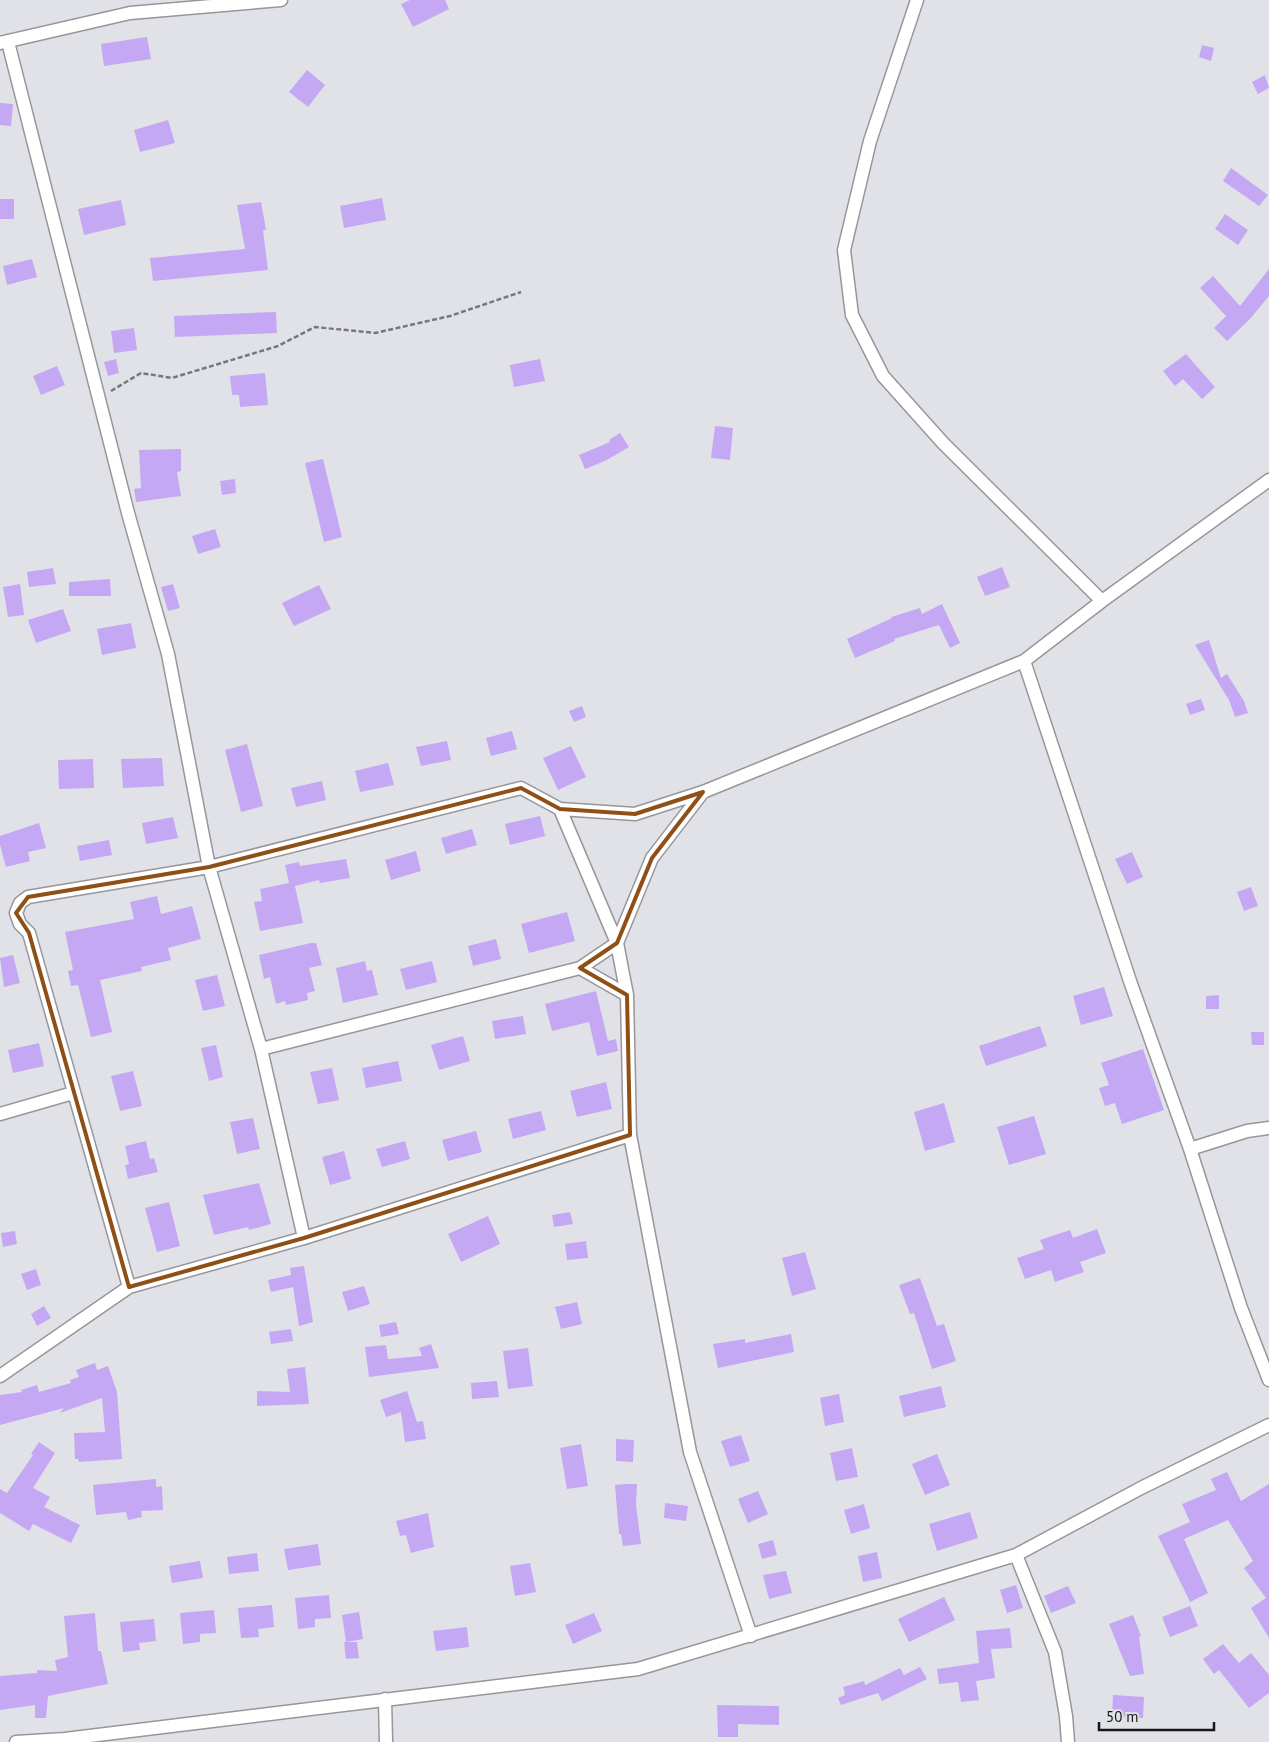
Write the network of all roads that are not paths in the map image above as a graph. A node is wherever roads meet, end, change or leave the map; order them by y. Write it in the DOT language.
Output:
graph roads {
  1 [pos="281,0"];
  2 [pos="917,0"];
  3 [pos="4,42"];
  4 [pos="1269,480"];
  5 [pos="1102,601"];
  6 [pos="1024,661"];
  7 [pos="703,792"];
  8 [pos="560,809"];
  9 [pos="209,867"];
  10 [pos="617,943"];
  11 [pos="580,968"];
  12 [pos="627,995"];
  13 [pos="261,1049"];
  14 [pos="73,1093"];
  15 [pos="0,1114"];
  16 [pos="1269,1128"];
  17 [pos="630,1135"];
  18 [pos="1190,1149"];
  19 [pos="304,1238"];
  20 [pos="129,1287"];
  21 [pos="0,1376"];
  22 [pos="1269,1380"];
  23 [pos="1269,1425"];
  24 [pos="1016,1555"];
  25 [pos="751,1636"];
  26 [pos="385,1698"];
  27 [pos="16,1742"];
  28 [pos="386,1742"];
  29 [pos="1068,1742"];
  1 -- 3 [label="street"];
  2 -- 5 [label="street"];
  3 -- 9 [label="street"];
  4 -- 5 [label="street"];
  5 -- 6 [label="street"];
  6 -- 7 [label="street"];
  6 -- 18 [label="street"];
  7 -- 8 [label="street"];
  7 -- 10 [label="street"];
  8 -- 9 [label="street"];
  8 -- 10 [label="street"];
  9 -- 13 [label="street"];
  9 -- 14 [label="street"];
  10 -- 11 [label="street"];
  10 -- 12 [label="street"];
  11 -- 12 [label="street"];
  11 -- 13 [label="street"];
  12 -- 17 [label="street"];
  13 -- 19 [label="street"];
  14 -- 15 [label="street"];
  14 -- 20 [label="street"];
  16 -- 18 [label="street"];
  17 -- 19 [label="street"];
  17 -- 25 [label="street"];
  18 -- 22 [label="street"];
  19 -- 20 [label="street"];
  20 -- 21 [label="street"];
  23 -- 24 [label="street"];
  24 -- 25 [label="street"];
  24 -- 29 [label="street"];
  25 -- 26 [label="street"];
  26 -- 27 [label="street"];
  26 -- 28 [label="street"];
}
